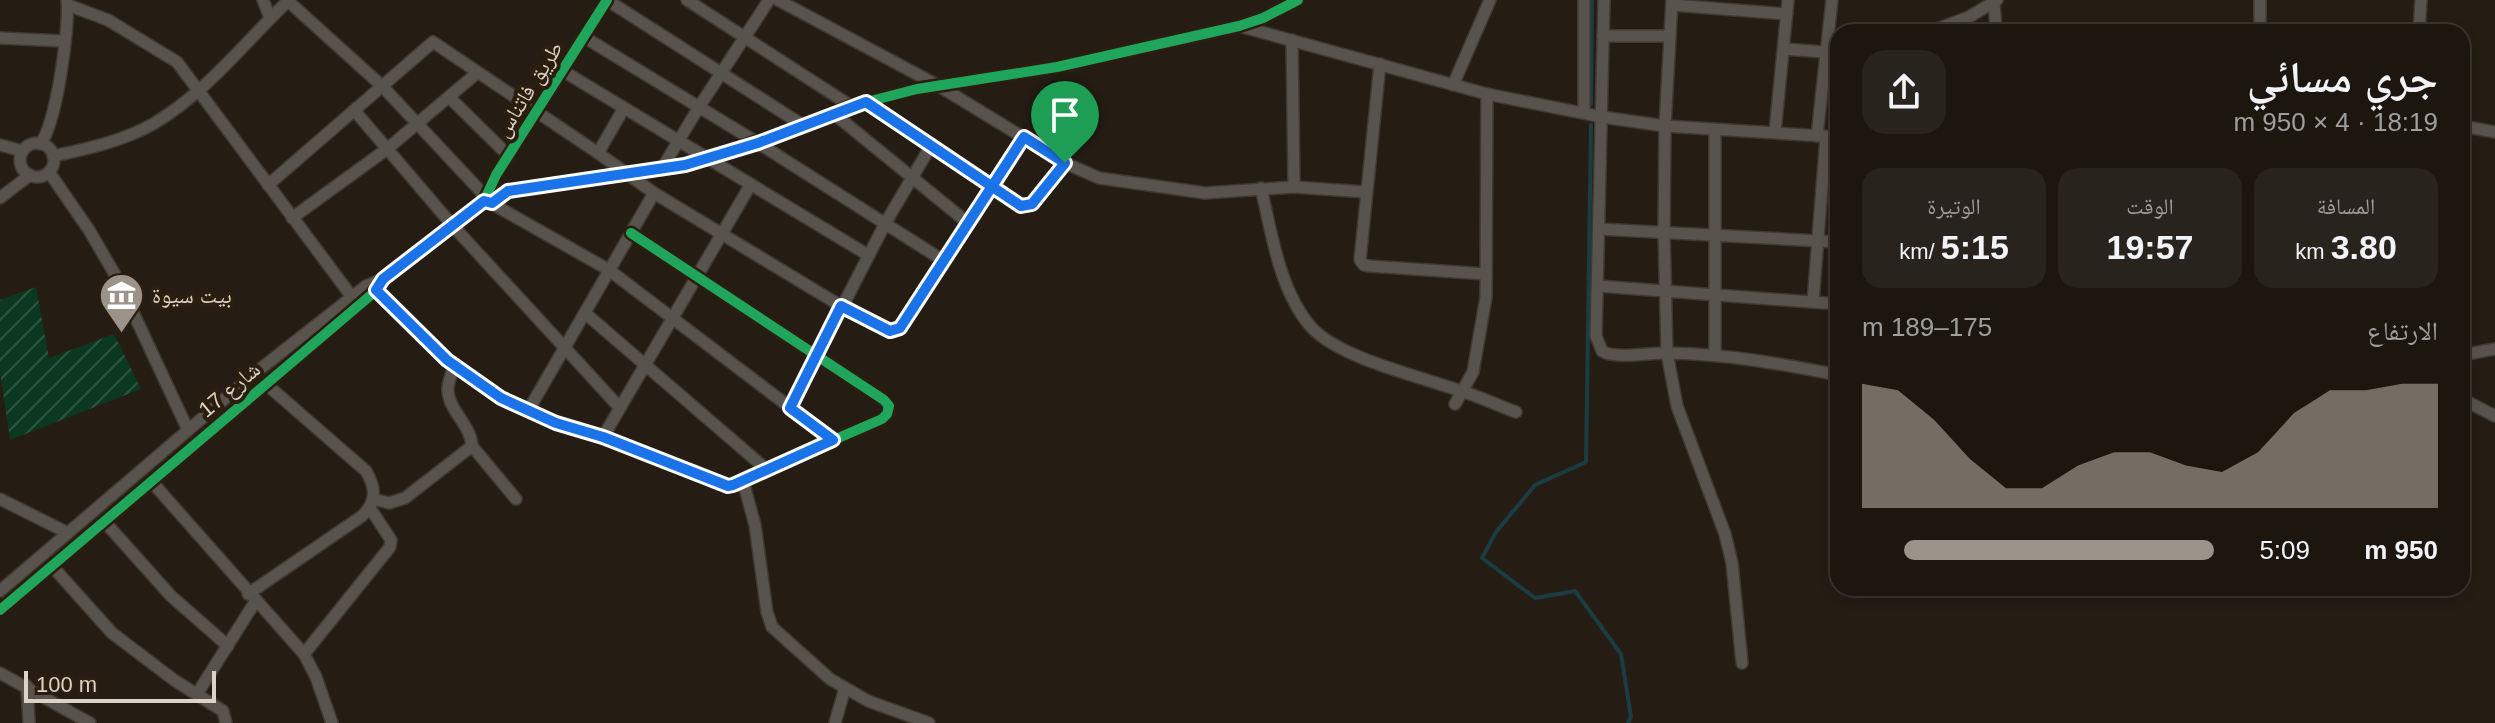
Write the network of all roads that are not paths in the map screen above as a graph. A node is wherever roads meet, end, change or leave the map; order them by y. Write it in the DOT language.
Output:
graph roads {
  1 [pos="263,0"];
  2 [pos="607,0"];
  3 [pos="687,0"];
  4 [pos="769,0"];
  5 [pos="778,0"];
  6 [pos="1298,0"];
  7 [pos="1490,0"];
  8 [pos="1584,0"];
  9 [pos="1604,0"];
  10 [pos="1788,0"];
  11 [pos="1832,0"];
  12 [pos="2260,0"];
  13 [pos="2421,0"];
  14 [pos="288,1"];
  15 [pos="1996,1"];
  16 [pos="67,2"];
  17 [pos="1672,3"];
  18 [pos="1787,14"];
  19 [pos="270,18"];
  20 [pos="1832,24"];
  21 [pos="1950,24"];
  22 [pos="1996,24"];
  23 [pos="2260,24"];
  24 [pos="2420,24"];
  25 [pos="1239,26"];
  26 [pos="1603,36"];
  27 [pos="1670,36"];
  28 [pos="584,37"];
  29 [pos="744,37"];
  30 [pos="0,38"];
  31 [pos="1292,40"];
  32 [pos="64,41"];
  33 [pos="1784,49"];
  34 [pos="1830,53"];
  35 [pos="1380,64"];
  36 [pos="563,71"];
  37 [pos="720,72"];
  38 [pos="477,73"];
  39 [pos="1453,85"];
  40 [pos="382,86"];
  41 [pos="939,86"];
  42 [pos="1830,87"];
  43 [pos="200,89"];
  44 [pos="1487,94"];
  45 [pos="450,98"];
  46 [pos="866,102"];
  47 [pos="851,106"];
  48 [pos="699,107"];
  49 [pos="624,108"];
  50 [pos="354,110"];
  51 [pos="536,113"];
  52 [pos="833,113"];
  53 [pos="1584,113"];
  54 [pos="1602,117"];
  55 [pos="419,123"];
  56 [pos="804,126"];
  57 [pos="1665,126"];
  58 [pos="2470,127"];
  59 [pos="1715,130"];
  60 [pos="1775,132"];
  61 [pos="2495,132"];
  62 [pos="1024,137"];
  63 [pos="1827,137"];
  64 [pos="678,140"];
  65 [pos="758,143"];
  66 [pos="40,144"];
  67 [pos="932,144"];
  68 [pos="0,145"];
  69 [pos="387,149"];
  70 [pos="23,151"];
  71 [pos="598,153"];
  72 [pos="53,156"];
  73 [pos="509,156"];
  74 [pos="710,159"];
  75 [pos="1065,163"];
  76 [pos="661,170"];
  77 [pos="49,172"];
  78 [pos="30,175"];
  79 [pos="627,175"];
  80 [pos="911,177"];
  81 [pos="751,184"];
  82 [pos="268,185"];
  83 [pos="991,187"];
  84 [pos="1294,187"];
  85 [pos="1261,188"];
  86 [pos="1366,192"];
  87 [pos="654,193"];
  88 [pos="0,198"];
  89 [pos="488,200"];
  90 [pos="292,218"];
  91 [pos="886,222"];
  92 [pos="968,223"];
  93 [pos="453,226"];
  94 [pos="1599,229"];
  95 [pos="1664,232"];
  96 [pos="631,233"];
  97 [pos="721,233"];
  98 [pos="1715,234"];
  99 [pos="1819,241"];
  100 [pos="1830,242"];
  101 [pos="868,255"];
  102 [pos="944,261"];
  103 [pos="609,270"];
  104 [pos="1486,274"];
  105 [pos="696,277"];
  106 [pos="383,279"];
  107 [pos="1598,286"];
  108 [pos="376,290"];
  109 [pos="1664,290"];
  110 [pos="1716,295"];
  111 [pos="352,297"];
  112 [pos="1813,302"];
  113 [pos="1830,303"];
  114 [pos="841,306"];
  115 [pos="585,313"];
  116 [pos="673,319"];
  117 [pos="565,348"];
  118 [pos="2495,349"];
  119 [pos="1667,353"];
  120 [pos="2470,354"];
  121 [pos="1715,355"];
  122 [pos="815,357"];
  123 [pos="454,366"];
  124 [pos="646,366"];
  125 [pos="1830,373"];
  126 [pos="266,384"];
  127 [pos="1463,392"];
  128 [pos="2470,403"];
  129 [pos="1455,404"];
  130 [pos="620,408"];
  131 [pos="790,408"];
  132 [pos="528,411"];
  133 [pos="1516,412"];
  134 [pos="2495,416"];
  135 [pos="188,430"];
  136 [pos="603,437"];
  137 [pos="833,440"];
  138 [pos="472,446"];
  139 [pos="766,469"];
  140 [pos="151,481"];
  141 [pos="743,481"];
  142 [pos="0,499"];
  143 [pos="516,499"];
  144 [pos="372,504"];
  145 [pos="104,521"];
  146 [pos="68,533"];
  147 [pos="52,566"];
  148 [pos="0,591"];
  149 [pos="252,598"];
  150 [pos="0,610"];
  151 [pos="228,646"];
  152 [pos="304,654"];
  153 [pos="1742,663"];
  154 [pos="0,673"];
  155 [pos="27,686"];
  156 [pos="845,688"];
  157 [pos="197,694"];
  158 [pos="29,723"];
  159 [pos="90,723"];
  160 [pos="226,723"];
  161 [pos="332,723"];
  162 [pos="835,723"];
  163 [pos="929,723"];
  1 -- 19 [label="street"];
  2 -- 28 [label="street, طريق فاتناس"];
  2 -- 37 [label="street"];
  3 -- 29 [label="street"];
  4 -- 29 [label="street"];
  5 -- 41 [label="street"];
  6 -- 25 [label="street"];
  7 -- 39 [label="street"];
  8 -- 53 [label="street"];
  9 -- 26 [label="street"];
  10 -- 18 [label="street"];
  11 -- 20 [label="street"];
  12 -- 23 [label="street"];
  13 -- 24 [label="street"];
  14 -- 19 [label="street"];
  14 -- 40 [label="street"];
  15 -- 21 [label="street"];
  15 -- 22 [label="street"];
  16 -- 32 [label="street"];
  16 -- 43 [label="street"];
  17 -- 18 [label="street"];
  17 -- 27 [label="street"];
  18 -- 33 [label="street"];
  19 -- 43 [label="street"];
  25 -- 31 [label="street"];
  25 -- 41 [label="street"];
  26 -- 27 [label="street"];
  26 -- 54 [label="street"];
  27 -- 57 [label="street"];
  28 -- 36 [label="street, طريق فاتناس"];
  28 -- 48 [label="street"];
  29 -- 37 [label="street"];
  29 -- 47 [label="street"];
  30 -- 32 [label="street"];
  31 -- 35 [label="street"];
  31 -- 84 [label="street"];
  32 -- 66 [label="street"];
  33 -- 34 [label="street"];
  33 -- 60 [label="street"];
  35 -- 39 [label="street"];
  35 -- 86 [label="street"];
  36 -- 49 [label="street"];
  36 -- 51 [label="street, طريق فاتناس"];
  37 -- 48 [label="street"];
  37 -- 56 [label="street"];
  38 -- 40 [label="street"];
  38 -- 45 [label="street"];
  38 -- 51 [label="street"];
  39 -- 44 [label="street"];
  40 -- 50 [label="street"];
  40 -- 55 [label="street"];
  41 -- 46 [label="street"];
  41 -- 62 [label="street"];
  42 -- 63 [label="street"];
  43 -- 72 [label="street"];
  43 -- 82 [label="street"];
  44 -- 53 [label="street"];
  44 -- 104 [label="street"];
  45 -- 55 [label="street"];
  45 -- 73 [label="street"];
  46 -- 47 [label="street"];
  46 -- 67 [label="street"];
  47 -- 52 [label="street"];
  48 -- 64 [label="street"];
  48 -- 65 [label="street"];
  49 -- 64 [label="street"];
  49 -- 71 [label="street"];
  50 -- 69 [label="street"];
  50 -- 82 [label="street"];
  51 -- 71 [label="street"];
  51 -- 73 [label="street, طريق فاتناس"];
  52 -- 56 [label="street"];
  52 -- 80 [label="street"];
  53 -- 54 [label="street"];
  54 -- 57 [label="street"];
  54 -- 94 [label="street"];
  55 -- 69 [label="street"];
  55 -- 89 [label="street"];
  56 -- 65 [label="street"];
  57 -- 59 [label="street"];
  57 -- 95 [label="street"];
  58 -- 61 [label="street"];
  59 -- 60 [label="street"];
  59 -- 98 [label="street"];
  60 -- 63 [label="street"];
  62 -- 75 [label="street"];
  62 -- 83 [label="street"];
  63 -- 99 [label="street"];
  64 -- 74 [label="street"];
  64 -- 76 [label="street"];
  65 -- 74 [label="street"];
  65 -- 91 [label="street"];
  66 -- 70 [label="street"];
  66 -- 72 [label="street"];
  67 -- 80 [label="street"];
  67 -- 83 [label="street"];
  68 -- 70 [label="street"];
  69 -- 90 [label="street"];
  69 -- 93 [label="street"];
  70 -- 78 [label="street"];
  71 -- 79 [label="street"];
  72 -- 77 [label="street"];
  73 -- 89 [label="street, طريق فاتناس"];
  74 -- 76 [label="street"];
  74 -- 81 [label="street"];
  75 -- 83 [label="street"];
  75 -- 85 [label="street"];
  76 -- 79 [label="street"];
  77 -- 78 [label="street"];
  77 -- 135 [label="street"];
  78 -- 88 [label="street"];
  79 -- 87 [label="street"];
  79 -- 89 [label="street"];
  80 -- 91 [label="street"];
  80 -- 92 [label="street"];
  81 -- 97 [label="street"];
  81 -- 101 [label="street"];
  82 -- 90 [label="street"];
  83 -- 92 [label="street"];
  84 -- 85 [label="street"];
  84 -- 86 [label="street"];
  85 -- 127 [label="street"];
  86 -- 104 [label="street"];
  87 -- 96 [label="street"];
  87 -- 97 [label="street"];
  89 -- 93 [label="street, شارع 17"];
  89 -- 103 [label="street"];
  90 -- 111 [label="street"];
  91 -- 101 [label="street"];
  91 -- 102 [label="street"];
  92 -- 102 [label="street"];
  93 -- 106 [label="street, شارع 17"];
  93 -- 117 [label="street"];
  94 -- 95 [label="street"];
  94 -- 107 [label="street"];
  95 -- 98 [label="street"];
  95 -- 109 [label="street"];
  96 -- 103 [label="street"];
  96 -- 105 [label="street"];
  97 -- 105 [label="street"];
  97 -- 114 [label="street"];
  98 -- 99 [label="street"];
  98 -- 110 [label="street"];
  99 -- 100 [label="street"];
  99 -- 112 [label="street"];
  101 -- 114 [label="street"];
  102 -- 114 [label="street"];
  103 -- 115 [label="street"];
  103 -- 116 [label="street"];
  104 -- 127 [label="street"];
  105 -- 116 [label="street"];
  105 -- 122 [label="street"];
  106 -- 108 [label="street, شارع 17"];
  106 -- 111 [label="street, شارع 17"];
  107 -- 109 [label="street"];
  107 -- 119 [label="street"];
  108 -- 123 [label="street"];
  108 -- 126 [label="street, شارع 17"];
  109 -- 110 [label="street"];
  109 -- 119 [label="street"];
  110 -- 112 [label="street"];
  110 -- 121 [label="street"];
  111 -- 135 [label="street, شارع 17"];
  112 -- 113 [label="street"];
  114 -- 122 [label="street"];
  115 -- 117 [label="street"];
  115 -- 124 [label="street"];
  116 -- 124 [label="street"];
  116 -- 131 [label="street"];
  117 -- 130 [label="street"];
  117 -- 132 [label="street"];
  118 -- 120 [label="street"];
  119 -- 121 [label="street"];
  119 -- 153 [label="street"];
  121 -- 125 [label="street"];
  122 -- 131 [label="street"];
  122 -- 137 [label="street"];
  123 -- 132 [label="street"];
  123 -- 138 [label="street"];
  124 -- 130 [label="street"];
  124 -- 139 [label="street"];
  126 -- 140 [label="street, شارع 17"];
  126 -- 144 [label="street"];
  127 -- 129 [label="street"];
  127 -- 133 [label="street"];
  128 -- 134 [label="street"];
  130 -- 136 [label="street"];
  131 -- 137 [label="street"];
  132 -- 136 [label="street"];
  135 -- 146 [label="street, شارع 17"];
  136 -- 141 [label="street"];
  137 -- 139 [label="street"];
  138 -- 143 [label="street"];
  138 -- 144 [label="street"];
  139 -- 141 [label="street"];
  140 -- 145 [label="street, شارع 17"];
  140 -- 149 [label="street"];
  141 -- 156 [label="street"];
  142 -- 146 [label="street"];
  144 -- 149 [label="street"];
  144 -- 152 [label="street"];
  145 -- 147 [label="street, شارع 17"];
  145 -- 151 [label="street"];
  146 -- 148 [label="street, شارع 17"];
  147 -- 150 [label="street, شارع 17"];
  147 -- 157 [label="street"];
  149 -- 151 [label="street"];
  149 -- 152 [label="street"];
  151 -- 157 [label="street"];
  152 -- 161 [label="street"];
  154 -- 155 [label="street"];
  155 -- 158 [label="street"];
  155 -- 159 [label="street"];
  156 -- 162 [label="street"];
  156 -- 163 [label="street"];
  157 -- 160 [label="street"];
}
